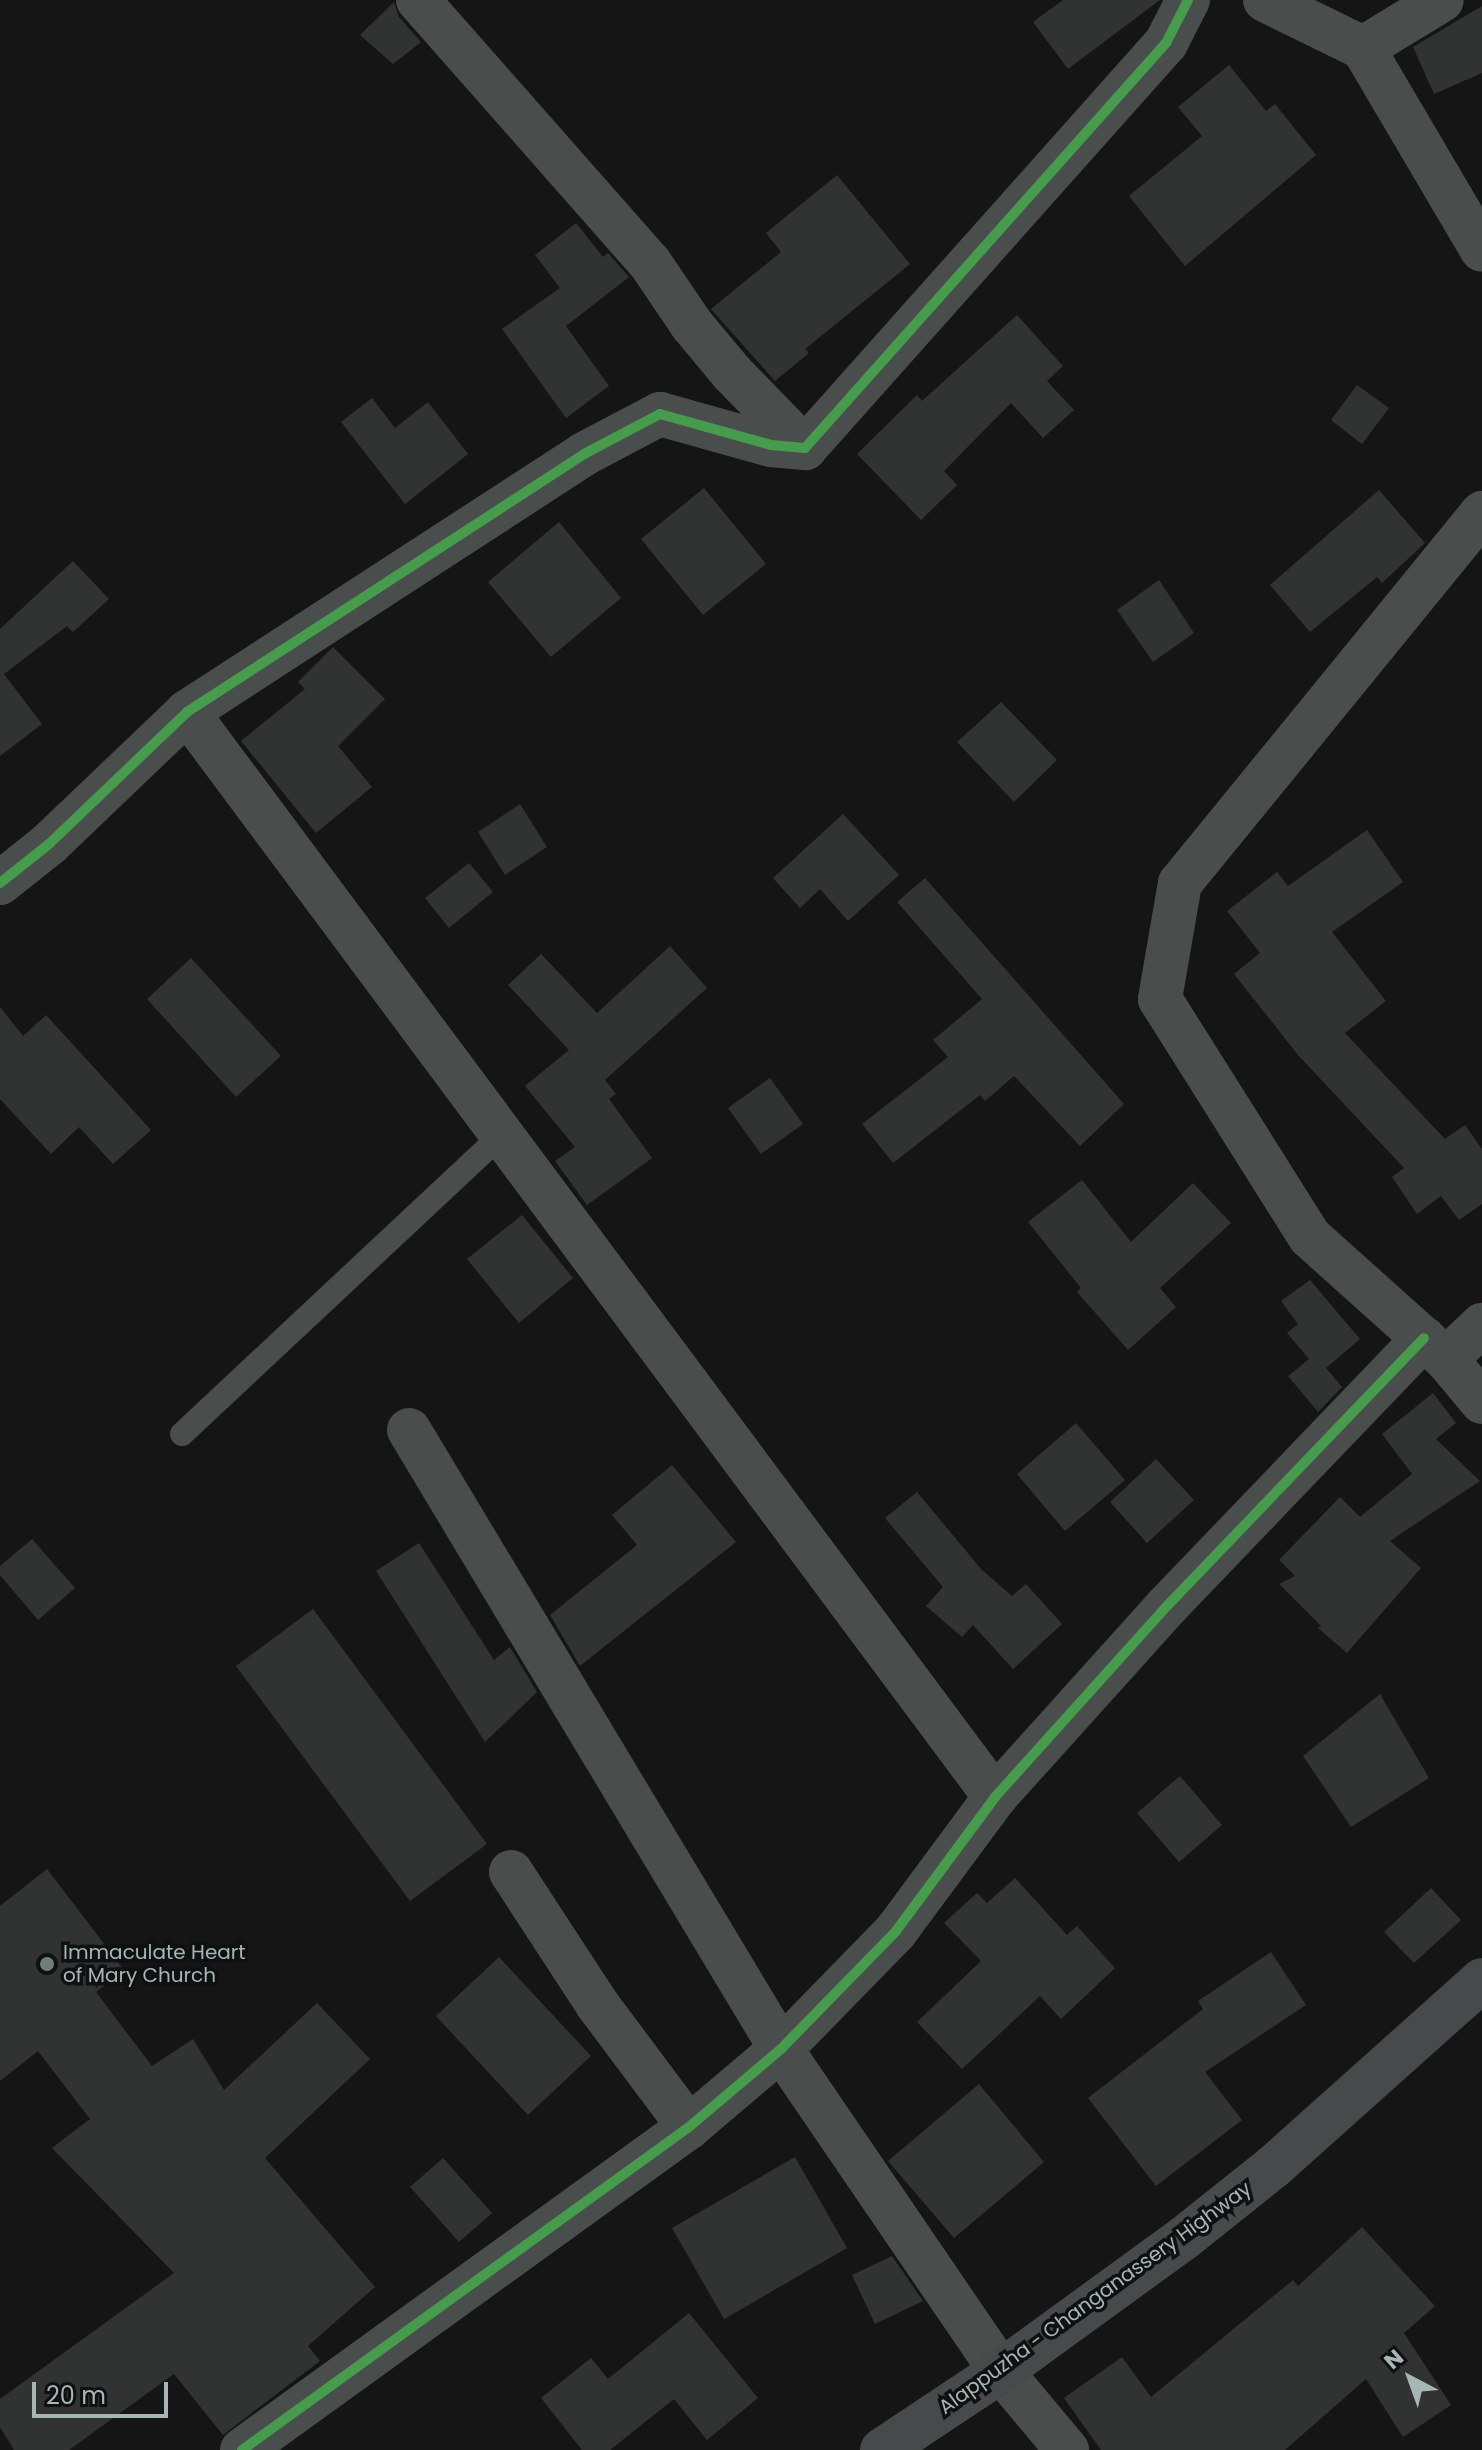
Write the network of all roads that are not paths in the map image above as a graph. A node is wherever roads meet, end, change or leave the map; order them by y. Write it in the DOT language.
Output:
graph roads {
  1 [pos="418,0"];
  2 [pos="1188,0"];
  3 [pos="1265,0"];
  4 [pos="1442,0"];
  5 [pos="1363,48"];
  6 [pos="1482,250"];
  7 [pos="805,448"];
  8 [pos="1482,513"];
  9 [pos="187,712"];
  10 [pos="0,883"];
  11 [pos="502,1135"];
  12 [pos="1482,1325"];
  13 [pos="1435,1348"];
  14 [pos="1482,1402"];
  15 [pos="409,1430"];
  16 [pos="182,1434"];
  17 [pos="995,1797"];
  18 [pos="511,1872"];
  19 [pos="1482,1980"];
  20 [pos="781,2049"];
  21 [pos="689,2127"];
  22 [pos="1001,2371"];
  23 [pos="242,2450"];
  24 [pos="882,2450"];
  25 [pos="1067,2450"];
  1 -- 7 [label="street"];
  2 -- 7 [label="street"];
  3 -- 5 [label="street"];
  4 -- 5 [label="street"];
  5 -- 6 [label="street"];
  7 -- 9 [label="street"];
  8 -- 13 [label="street"];
  9 -- 10 [label="street"];
  9 -- 11 [label="street"];
  11 -- 16 [label="lane"];
  11 -- 17 [label="street"];
  12 -- 13 [label="street"];
  13 -- 14 [label="street"];
  13 -- 17 [label="street"];
  15 -- 20 [label="street"];
  17 -- 20 [label="street"];
  18 -- 21 [label="street"];
  19 -- 22 [label="main road, Alappuzha - Changanassery Highway"];
  20 -- 21 [label="street"];
  20 -- 22 [label="street"];
  21 -- 23 [label="street"];
  22 -- 24 [label="main road, Alappuzha - Changanassery Highway"];
  22 -- 25 [label="street"];
}
